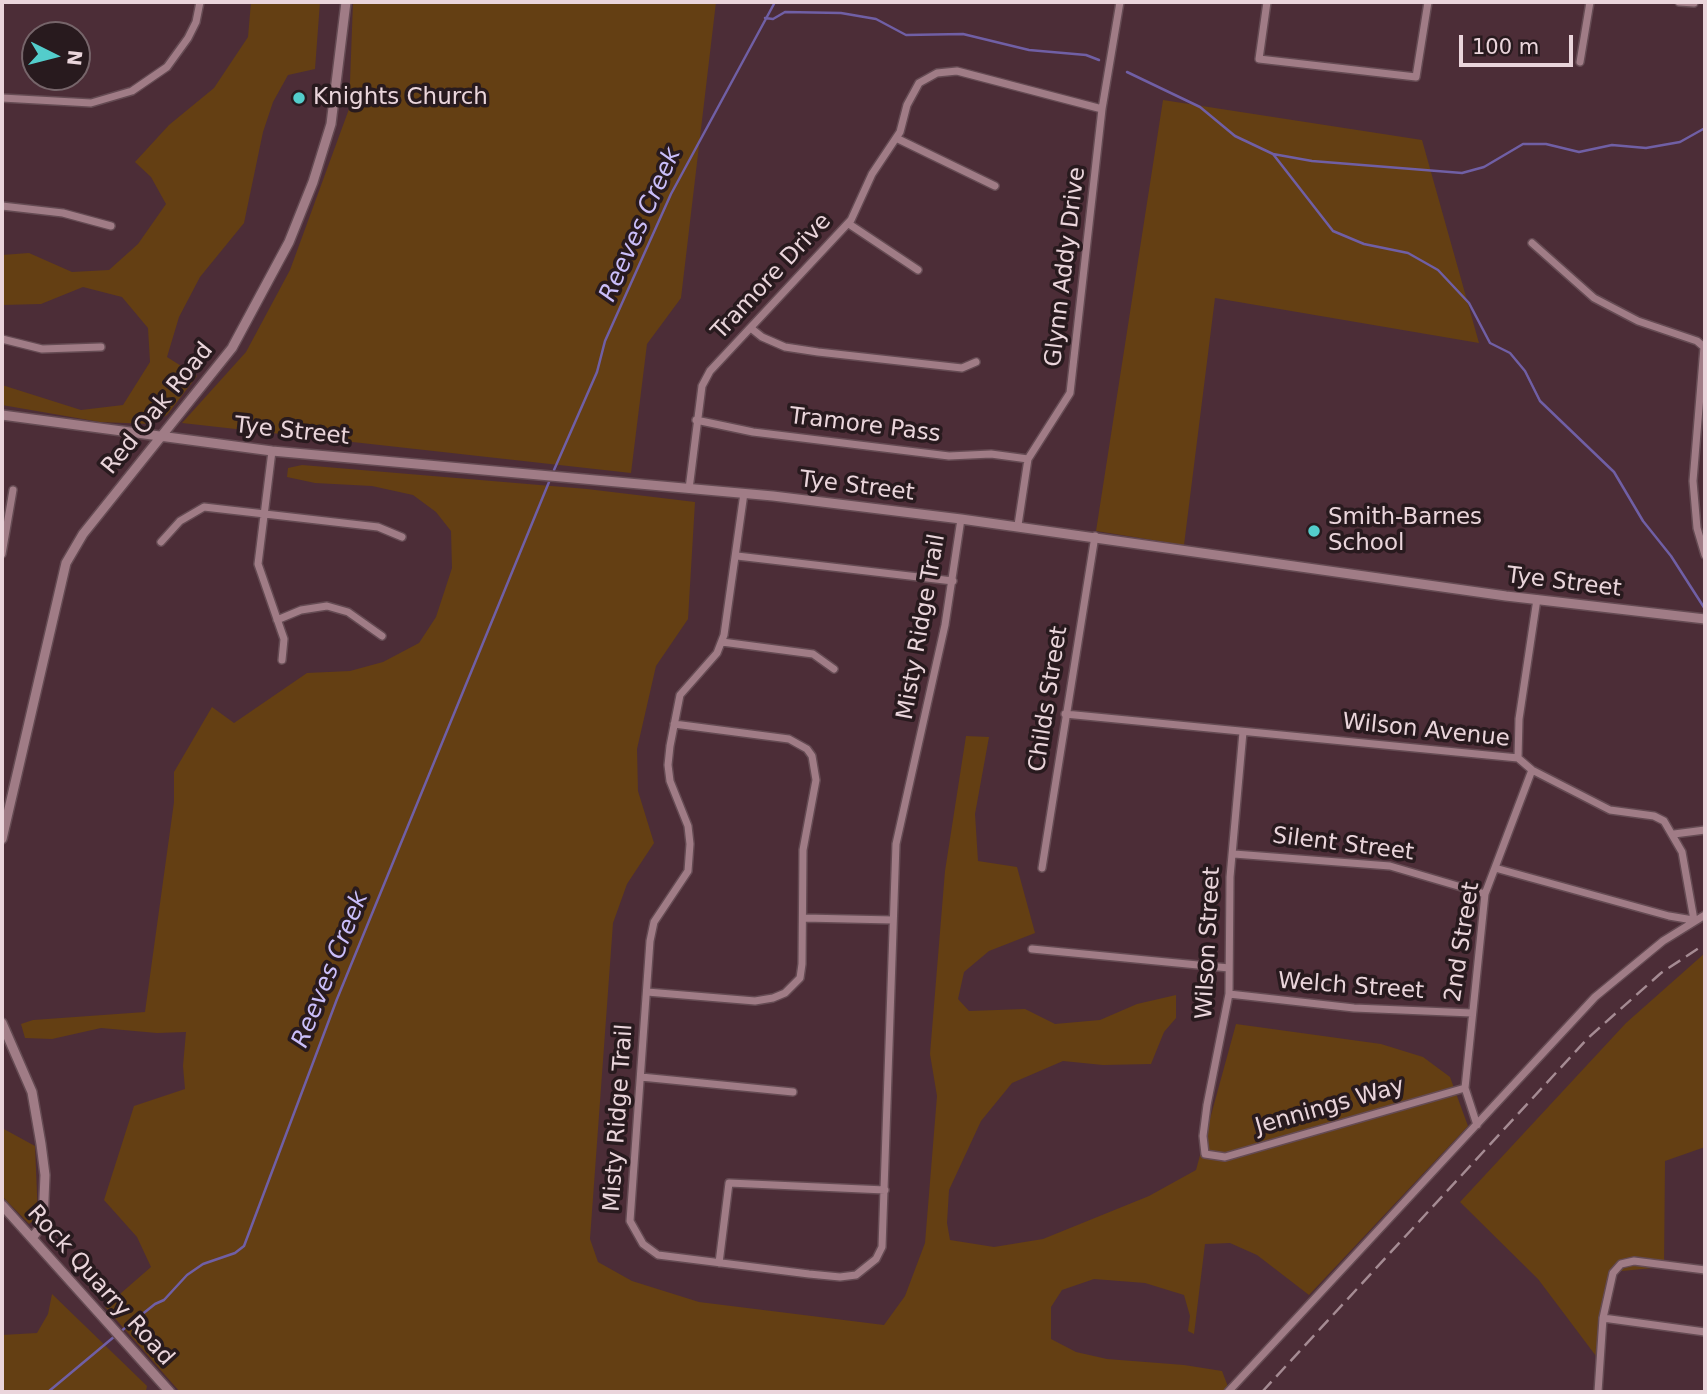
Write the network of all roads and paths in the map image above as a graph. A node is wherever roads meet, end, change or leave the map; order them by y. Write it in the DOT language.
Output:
graph roads {
  1 [pos="200,2"];
  2 [pos="346,2"];
  3 [pos="1120,2"];
  4 [pos="1267,2"];
  5 [pos="1428,2"];
  6 [pos="1590,2"];
  7 [pos="1679,2"];
  8 [pos="1694,4"];
  9 [pos="1580,62"];
  10 [pos="2,99"];
  11 [pos="1102,109"];
  12 [pos="896,138"];
  13 [pos="995,186"];
  14 [pos="2,206"];
  15 [pos="849,224"];
  16 [pos="111,226"];
  17 [pos="1532,243"];
  18 [pos="918,270"];
  19 [pos="752,329"];
  20 [pos="2,339"];
  21 [pos="101,347"];
  22 [pos="976,362"];
  23 [pos="2,415"];
  24 [pos="696,420"];
  25 [pos="163,436"];
  26 [pos="272,451"];
  27 [pos="1028,459"];
  28 [pos="689,489"];
  29 [pos="13,490"];
  30 [pos="744,494"];
  31 [pos="264,513"];
  32 [pos="961,519"];
  33 [pos="1018,526"];
  34 [pos="1095,536"];
  35 [pos="402,537"];
  36 [pos="161,542"];
  37 [pos="2,554"];
  38 [pos="1705,555"];
  39 [pos="737,556"];
  40 [pos="953,581"];
  41 [pos="1536,599"];
  42 [pos="1705,619"];
  43 [pos="277,620"];
  44 [pos="382,636"];
  45 [pos="722,642"];
  46 [pos="282,660"];
  47 [pos="834,669"];
  48 [pos="1065,714"];
  49 [pos="674,724"];
  50 [pos="1243,732"];
  51 [pos="1518,758"];
  52 [pos="1532,770"];
  53 [pos="1705,830"];
  54 [pos="1674,834"];
  55 [pos="2,839"];
  56 [pos="1234,854"];
  57 [pos="1042,868"];
  58 [pos="1495,868"];
  59 [pos="1485,894"];
  60 [pos="1705,915"];
  61 [pos="804,918"];
  62 [pos="893,920"];
  63 [pos="1694,920"];
  64 [pos="1032,949"];
  65 [pos="1229,968"];
  66 [pos="647,992"];
  67 [pos="1229,994"];
  68 [pos="1472,1013"];
  69 [pos="2,1023"];
  70 [pos="641,1077"];
  71 [pos="1465,1088"];
  72 [pos="793,1092"];
  73 [pos="1478,1125"];
  74 [pos="1205,1154"];
  75 [pos="885,1190"];
  76 [pos="2,1205"];
  77 [pos="33,1237"];
  78 [pos="719,1264"];
  79 [pos="1705,1270"];
  80 [pos="1603,1318"];
  81 [pos="1705,1332"];
  82 [pos="170,1392"];
  83 [pos="1228,1392"];
  84 [pos="1598,1392"];
  1 -- 10 [label="street"];
  2 -- 25 [label="street, Red Oak Road"];
  3 -- 11 [label="street, Glynn Addy Drive"];
  4 -- 5 [label="street"];
  6 -- 9 [label="street"];
  7 -- 8 [label="street"];
  11 -- 12 [label="street, Tramore Drive"];
  11 -- 27 [label="street, Glynn Addy Drive"];
  12 -- 13 [label="street"];
  12 -- 15 [label="street, Tramore Drive"];
  14 -- 16 [label="street"];
  15 -- 18 [label="street"];
  15 -- 19 [label="street, Tramore Drive"];
  17 -- 38 [label="street"];
  19 -- 22 [label="street"];
  19 -- 24 [label="street, Tramore Drive"];
  20 -- 21 [label="street"];
  23 -- 25 [label="street, Tye Street"];
  24 -- 27 [label="street, Tramore Pass"];
  24 -- 28 [label="street, Tramore Drive"];
  25 -- 26 [label="street, Tye Street"];
  25 -- 55 [label="street, Red Oak Road"];
  26 -- 28 [label="street, Tye Street"];
  26 -- 31 [label="street"];
  27 -- 33 [label="street, Glynn Addy Drive"];
  28 -- 30 [label="street, Tye Street"];
  29 -- 37 [label="street"];
  30 -- 32 [label="street, Tye Street"];
  30 -- 39 [label="street, Misty Ridge Trail"];
  31 -- 35 [label="street"];
  31 -- 36 [label="street"];
  31 -- 43 [label="street"];
  32 -- 33 [label="street, Tye Street"];
  32 -- 40 [label="street, Misty Ridge Trail"];
  33 -- 34 [label="street, Tye Street"];
  34 -- 41 [label="street, Tye Street"];
  34 -- 48 [label="street, Childs Street"];
  39 -- 40 [label="street"];
  39 -- 45 [label="street, Misty Ridge Trail"];
  40 -- 62 [label="street, Misty Ridge Trail"];
  41 -- 42 [label="street, Tye Street"];
  41 -- 51 [label="street"];
  43 -- 44 [label="street"];
  43 -- 46 [label="street"];
  45 -- 47 [label="street"];
  45 -- 49 [label="street, Misty Ridge Trail"];
  48 -- 50 [label="street, Wilson Avenue"];
  48 -- 57 [label="street, Childs Street"];
  49 -- 61 [label="street"];
  49 -- 66 [label="street, Misty Ridge Trail"];
  50 -- 51 [label="street, Wilson Avenue"];
  50 -- 56 [label="street, Wilson Street"];
  51 -- 52 [label="street, Wilson Avenue"];
  52 -- 54 [label="street, Wilson Avenue"];
  52 -- 58 [label="street, 2nd Street"];
  53 -- 54 [label="street"];
  54 -- 63 [label="street"];
  56 -- 59 [label="street, Silent Street"];
  56 -- 65 [label="street, Wilson Street"];
  58 -- 59 [label="street, 2nd Street"];
  58 -- 63 [label="street"];
  59 -- 68 [label="street, 2nd Street"];
  60 -- 63 [label="street"];
  61 -- 62 [label="street"];
  61 -- 66 [label="street"];
  62 -- 75 [label="street, Misty Ridge Trail"];
  63 -- 73 [label="street"];
  64 -- 65 [label="street"];
  65 -- 67 [label="street, Wilson Street"];
  66 -- 70 [label="street, Misty Ridge Trail"];
  67 -- 68 [label="street, Welch Street"];
  67 -- 74 [label="street, Wilson Street"];
  68 -- 71 [label="street, 2nd Street"];
  69 -- 77 [label="street"];
  70 -- 72 [label="street"];
  70 -- 78 [label="street, Misty Ridge Trail"];
  71 -- 73 [label="street, 2nd Street"];
  71 -- 74 [label="street, Jennings Way"];
  73 -- 83 [label="street"];
  75 -- 78 [label="street, Misty Ridge Trail"];
  75 -- 78 [label="street"];
  76 -- 77 [label="street, Rock Quarry Road"];
  77 -- 82 [label="street, Rock Quarry Road"];
  79 -- 80 [label="street"];
  80 -- 81 [label="street"];
  80 -- 84 [label="street"];
}
